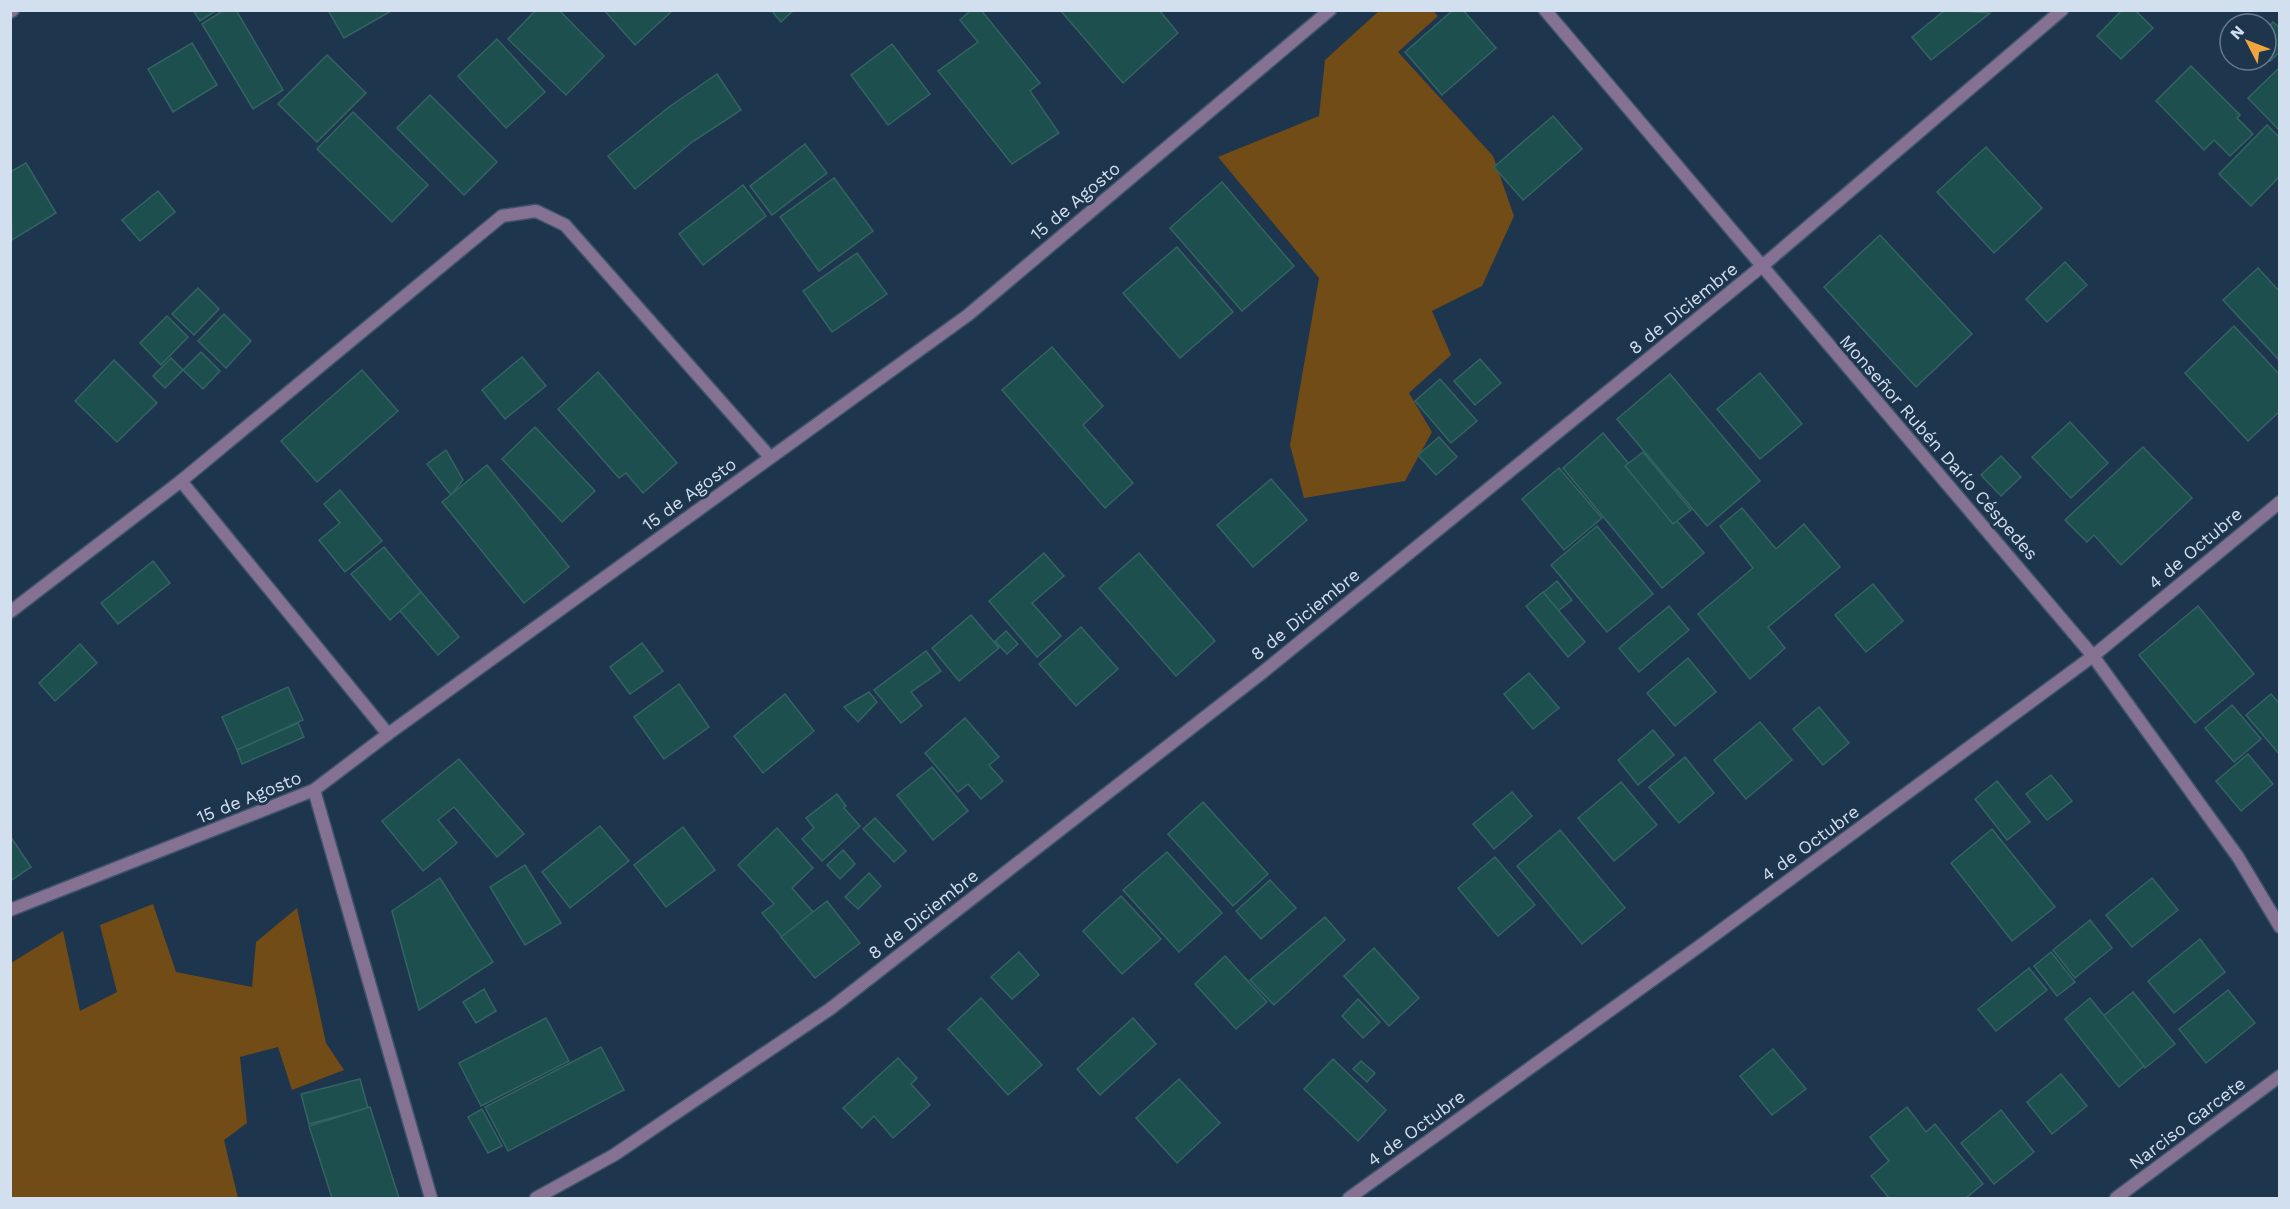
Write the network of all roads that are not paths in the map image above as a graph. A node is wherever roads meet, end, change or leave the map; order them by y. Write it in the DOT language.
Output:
graph roads {
  1 [pos="1330,10"];
  2 [pos="1545,10"];
  3 [pos="2062,10"];
  4 [pos="1761,267"];
  5 [pos="770,457"];
  6 [pos="181,481"];
  7 [pos="2280,502"];
  8 [pos="10,612"];
  9 [pos="2093,656"];
  10 [pos="388,734"];
  11 [pos="314,790"];
  12 [pos="10,910"];
  13 [pos="2280,927"];
  14 [pos="2280,1076"];
  15 [pos="431,1198"];
  16 [pos="536,1198"];
  17 [pos="1349,1198"];
  18 [pos="2116,1198"];
  1 -- 5 [label="street, 15 de Agosto"];
  2 -- 4 [label="street, Monseñor Rubén Darío Céspedes"];
  3 -- 4 [label="street, 8 de Diciembre"];
  4 -- 9 [label="street, Monseñor Rubén Darío Céspedes"];
  4 -- 16 [label="street, 8 de Diciembre"];
  5 -- 6 [label="street"];
  5 -- 10 [label="street, 15 de Agosto"];
  6 -- 8 [label="street"];
  6 -- 10 [label="street"];
  7 -- 9 [label="street, 4 de Octubre"];
  9 -- 13 [label="street, Monseñor Rubén Darío Céspedes"];
  9 -- 17 [label="street, 4 de Octubre"];
  10 -- 11 [label="street, 15 de Agosto"];
  11 -- 12 [label="street, 15 de Agosto"];
  11 -- 15 [label="street"];
  14 -- 18 [label="street, Narciso Garcete"];
}
